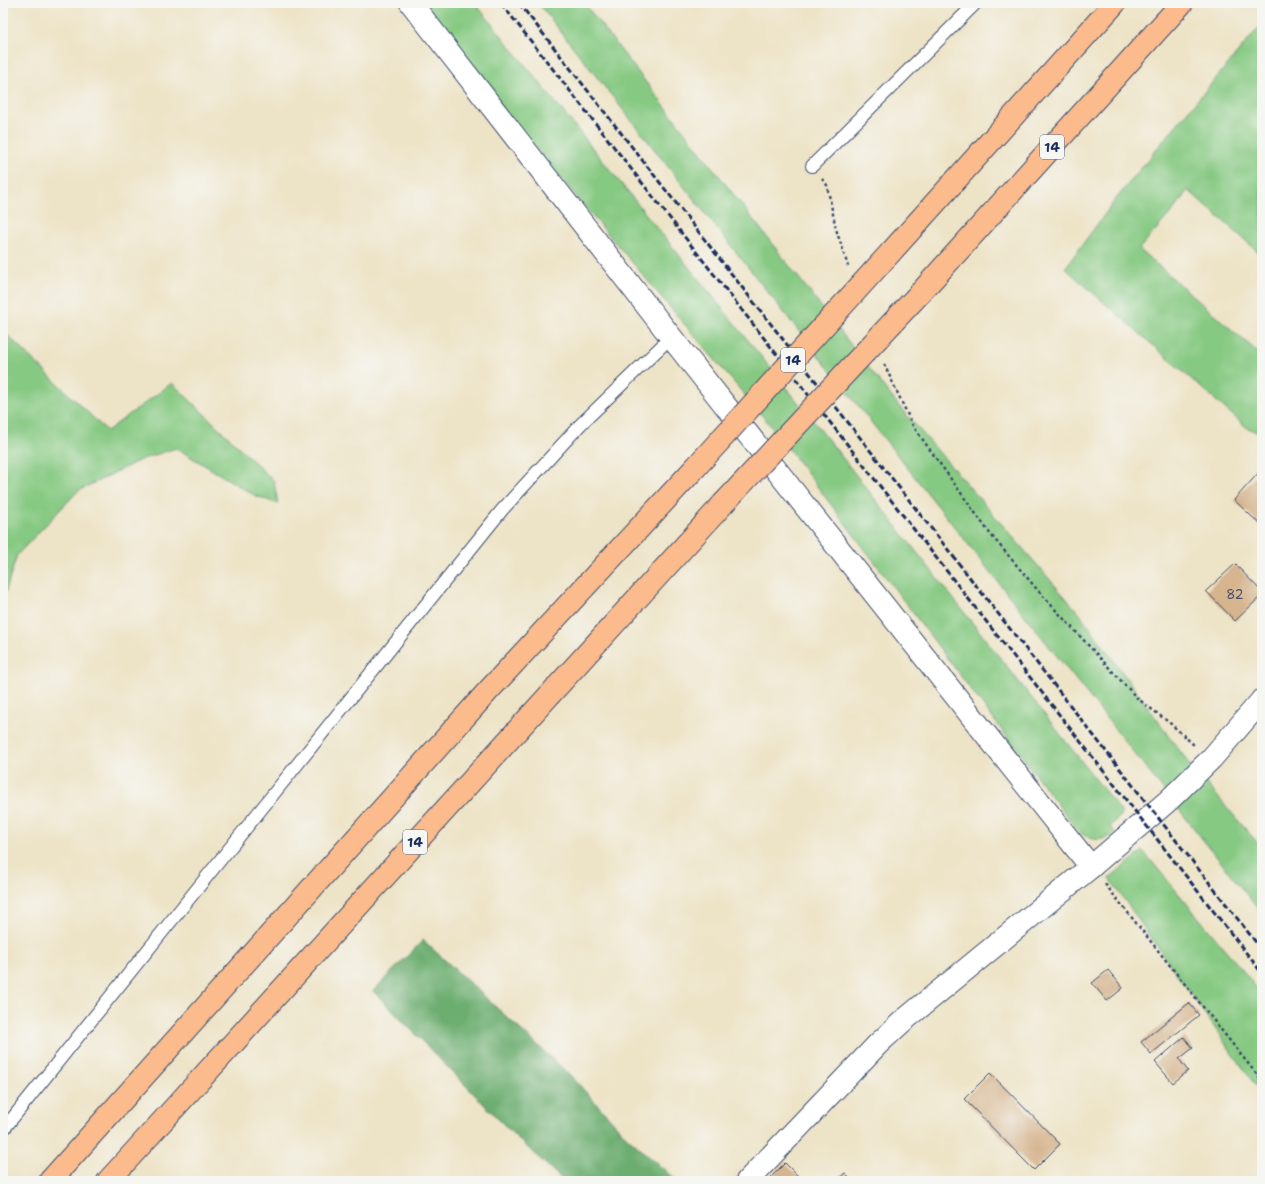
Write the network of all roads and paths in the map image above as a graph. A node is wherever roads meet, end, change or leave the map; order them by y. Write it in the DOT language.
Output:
graph roads {
  1 [pos="411,3"];
  2 [pos="976,3"];
  3 [pos="1115,3"];
  4 [pos="1182,3"];
  5 [pos="812,166"];
  6 [pos="851,272"];
  7 [pos="671,337"];
  8 [pos="882,358"];
  9 [pos="1262,700"];
  10 [pos="1211,759"];
  11 [pos="1091,867"];
  12 [pos="1262,1081"];
  13 [pos="3,1130"];
  14 [pos="50,1181"];
  15 [pos="108,1181"];
  16 [pos="748,1181"];
  1 -- 7 [label="street"];
  2 -- 5 [label="lane"];
  3 -- 14 [label="main road, 14, bridge"];
  4 -- 15 [label="main road, 14, bridge"];
  5 -- 6 [label="path"];
  7 -- 11 [label="street"];
  7 -- 13 [label="lane"];
  8 -- 10 [label="path"];
  9 -- 10 [label="street"];
  10 -- 11 [label="street"];
  11 -- 12 [label="path"];
  11 -- 16 [label="street"];
}
